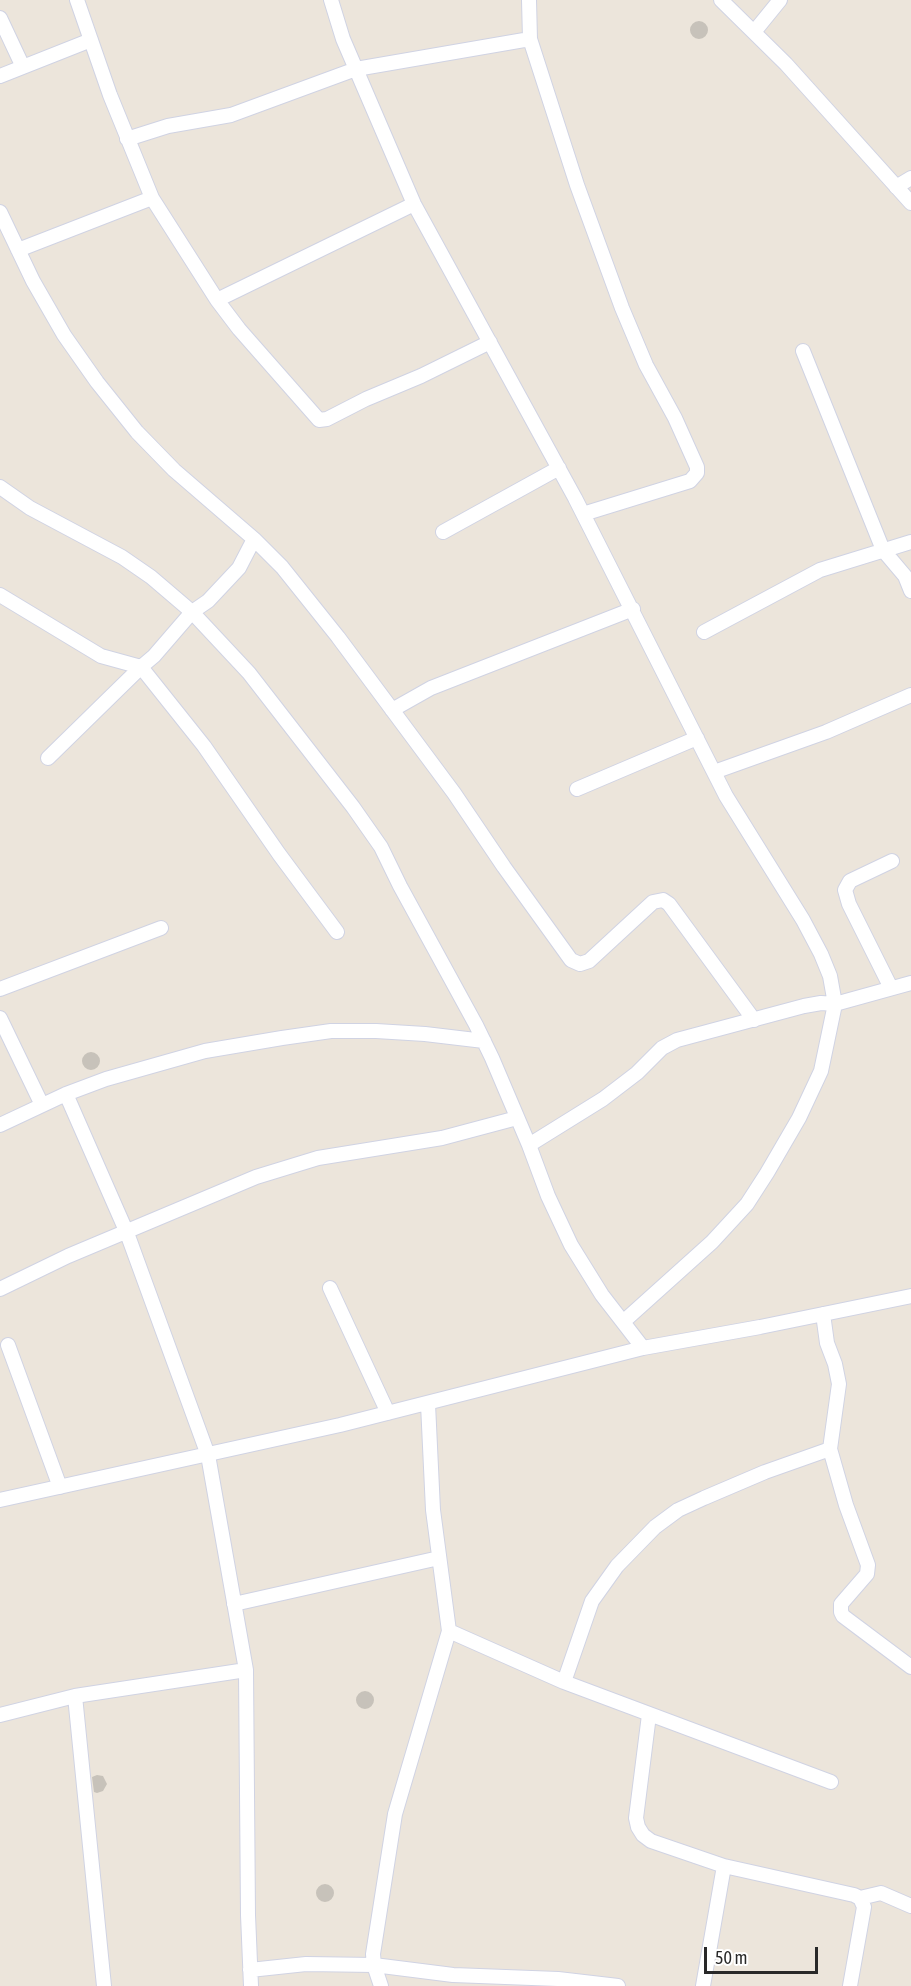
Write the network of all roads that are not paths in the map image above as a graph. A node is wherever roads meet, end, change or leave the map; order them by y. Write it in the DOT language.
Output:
graph roads {
  1 [pos="77,0"];
  2 [pos="331,0"];
  3 [pos="529,0"];
  4 [pos="721,0"];
  5 [pos="780,0"];
  6 [pos="0,18"];
  7 [pos="754,32"];
  8 [pos="530,39"];
  9 [pos="91,40"];
  10 [pos="23,67"];
  11 [pos="356,69"];
  12 [pos="0,76"];
  13 [pos="127,139"];
  14 [pos="911,178"];
  15 [pos="896,187"];
  16 [pos="152,198"];
  17 [pos="911,203"];
  18 [pos="414,204"];
  19 [pos="0,212"];
  20 [pos="18,250"];
  21 [pos="217,300"];
  22 [pos="490,342"];
  23 [pos="803,351"];
  24 [pos="559,468"];
  25 [pos="0,487"];
  26 [pos="584,514"];
  27 [pos="443,532"];
  28 [pos="254,538"];
  29 [pos="911,542"];
  30 [pos="883,550"];
  31 [pos="911,591"];
  32 [pos="0,595"];
  33 [pos="633,609"];
  34 [pos="192,612"];
  35 [pos="705,632"];
  36 [pos="141,667"];
  37 [pos="911,695"];
  38 [pos="392,710"];
  39 [pos="697,738"];
  40 [pos="48,758"];
  41 [pos="714,772"];
  42 [pos="577,789"];
  43 [pos="892,861"];
  44 [pos="161,928"];
  45 [pos="337,932"];
  46 [pos="911,982"];
  47 [pos="891,988"];
  48 [pos="0,989"];
  49 [pos="835,1004"];
  50 [pos="0,1018"];
  51 [pos="754,1020"];
  52 [pos="484,1041"];
  53 [pos="66,1094"];
  54 [pos="42,1105"];
  55 [pos="518,1118"];
  56 [pos="0,1125"];
  57 [pos="529,1145"];
  58 [pos="127,1233"];
  59 [pos="330,1288"];
  60 [pos="0,1289"];
  61 [pos="911,1296"];
  62 [pos="823,1314"];
  63 [pos="623,1322"];
  64 [pos="8,1345"];
  65 [pos="644,1348"];
  66 [pos="428,1404"];
  67 [pos="388,1413"];
  68 [pos="830,1449"];
  69 [pos="208,1455"];
  70 [pos="60,1487"];
  71 [pos="0,1500"];
  72 [pos="439,1558"];
  73 [pos="234,1604"];
  74 [pos="449,1631"];
  75 [pos="911,1667"];
  76 [pos="246,1670"];
  77 [pos="564,1683"];
  78 [pos="75,1696"];
  79 [pos="0,1714"];
  80 [pos="649,1715"];
  81 [pos="831,1782"];
  82 [pos="724,1866"];
  83 [pos="860,1899"];
  84 [pos="911,1906"];
  85 [pos="374,1965"];
  86 [pos="250,1970"];
  87 [pos="104,1986"];
  88 [pos="251,1986"];
  89 [pos="381,1986"];
  90 [pos="618,1986"];
  91 [pos="703,1986"];
  92 [pos="850,1986"];
  1 -- 9 [label="street"];
  2 -- 11 [label="street"];
  3 -- 8 [label="street"];
  4 -- 7 [label="street"];
  5 -- 7 [label="street"];
  6 -- 10 [label="street"];
  7 -- 15 [label="street"];
  8 -- 11 [label="street"];
  8 -- 26 [label="street"];
  9 -- 10 [label="street"];
  9 -- 13 [label="street"];
  10 -- 12 [label="street"];
  11 -- 13 [label="street"];
  11 -- 18 [label="street"];
  13 -- 16 [label="street"];
  14 -- 15 [label="street"];
  15 -- 17 [label="street"];
  16 -- 20 [label="street"];
  16 -- 21 [label="street"];
  18 -- 21 [label="street"];
  18 -- 22 [label="street"];
  19 -- 20 [label="street"];
  20 -- 28 [label="street"];
  21 -- 22 [label="street"];
  22 -- 24 [label="street"];
  23 -- 30 [label="street"];
  24 -- 26 [label="street"];
  24 -- 27 [label="street"];
  25 -- 34 [label="street"];
  26 -- 33 [label="street"];
  28 -- 34 [label="street"];
  28 -- 38 [label="street"];
  29 -- 30 [label="street"];
  30 -- 31 [label="street"];
  30 -- 35 [label="street"];
  32 -- 36 [label="street"];
  33 -- 38 [label="street"];
  33 -- 39 [label="street"];
  34 -- 36 [label="street"];
  34 -- 52 [label="street"];
  36 -- 40 [label="street"];
  36 -- 45 [label="street"];
  37 -- 41 [label="street"];
  38 -- 51 [label="street"];
  39 -- 41 [label="street"];
  39 -- 42 [label="street"];
  41 -- 49 [label="street"];
  43 -- 47 [label="street"];
  44 -- 48 [label="street"];
  46 -- 47 [label="street"];
  47 -- 49 [label="street"];
  49 -- 51 [label="street"];
  49 -- 63 [label="street"];
  50 -- 54 [label="street"];
  51 -- 57 [label="street"];
  52 -- 53 [label="street"];
  52 -- 55 [label="street"];
  53 -- 54 [label="street"];
  53 -- 58 [label="street"];
  54 -- 56 [label="street"];
  55 -- 57 [label="street"];
  55 -- 58 [label="street"];
  57 -- 63 [label="street"];
  58 -- 60 [label="street"];
  58 -- 69 [label="street"];
  59 -- 67 [label="street"];
  61 -- 62 [label="street"];
  62 -- 65 [label="street"];
  62 -- 68 [label="street"];
  63 -- 65 [label="street"];
  64 -- 70 [label="street"];
  65 -- 66 [label="street"];
  66 -- 67 [label="street"];
  66 -- 72 [label="street"];
  67 -- 69 [label="street"];
  68 -- 75 [label="street"];
  68 -- 77 [label="street"];
  69 -- 70 [label="street"];
  69 -- 73 [label="street"];
  70 -- 71 [label="street"];
  72 -- 73 [label="street"];
  72 -- 74 [label="street"];
  73 -- 76 [label="street"];
  74 -- 77 [label="street"];
  74 -- 85 [label="street"];
  76 -- 78 [label="street"];
  76 -- 86 [label="street"];
  77 -- 80 [label="street"];
  78 -- 79 [label="street"];
  78 -- 87 [label="street"];
  80 -- 81 [label="street"];
  80 -- 82 [label="street"];
  82 -- 83 [label="street"];
  82 -- 91 [label="street"];
  83 -- 84 [label="street"];
  83 -- 92 [label="street"];
  85 -- 86 [label="street"];
  85 -- 89 [label="street"];
  85 -- 90 [label="street"];
  86 -- 88 [label="street"];
}
